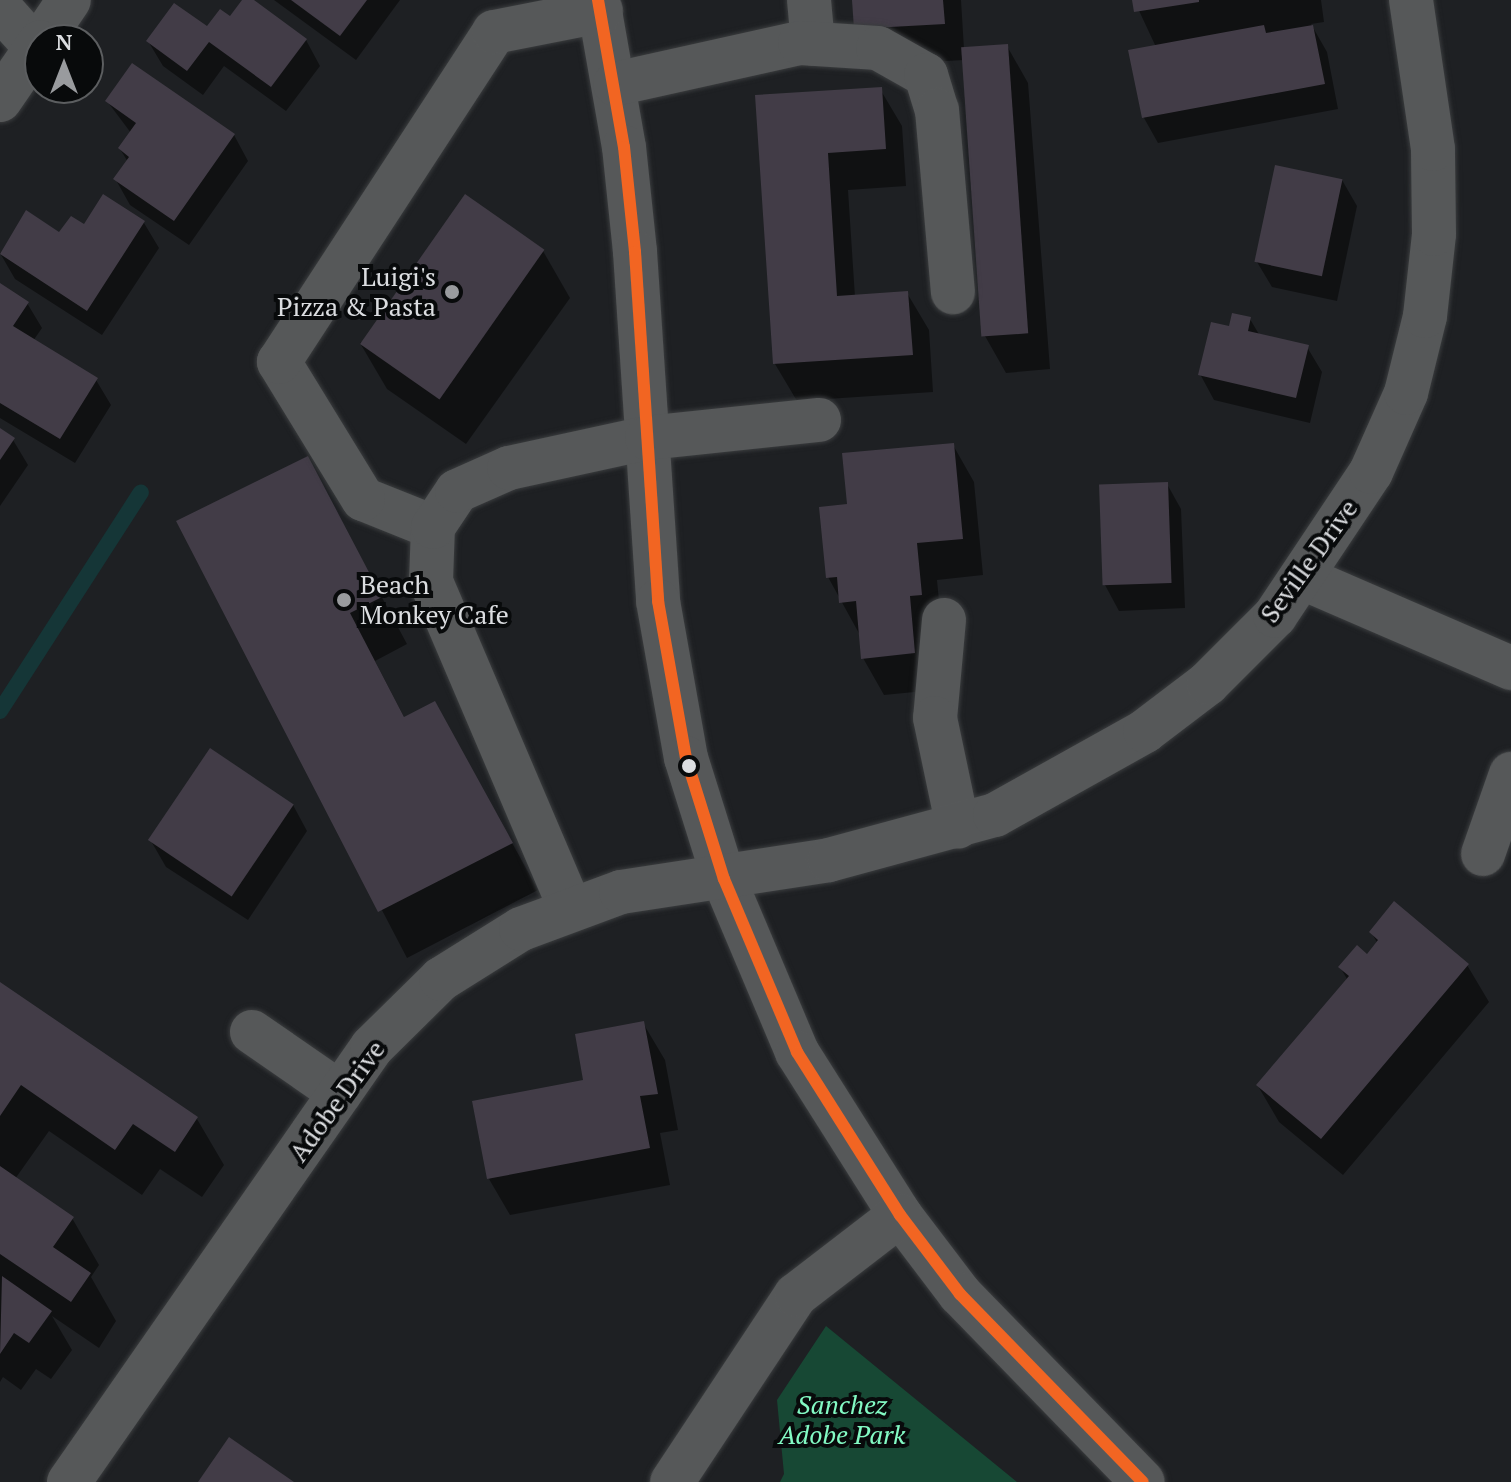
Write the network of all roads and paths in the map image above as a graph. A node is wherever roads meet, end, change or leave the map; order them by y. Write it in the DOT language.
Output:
graph roads {
  1 [pos="69,0"];
  2 [pos="809,0"];
  3 [pos="1411,0"];
  4 [pos="600,5"];
  5 [pos="0,8"];
  6 [pos="52,24"];
  7 [pos="24,30"];
  8 [pos="813,44"];
  9 [pos="24,65"];
  10 [pos="615,84"];
  11 [pos="0,100"];
  12 [pos="953,292"];
  13 [pos="819,420"];
  14 [pos="647,438"];
  15 [pos="433,527"];
  16 [pos="1303,578"];
  17 [pos="944,620"];
  18 [pos="1511,668"];
  19 [pos="1511,774"];
  20 [pos="958,827"];
  21 [pos="1483,854"];
  22 [pos="724,879"];
  23 [pos="571,910"];
  24 [pos="252,1032"];
  25 [pos="340,1093"];
  26 [pos="900,1215"];
  27 [pos="69,1482"];
  28 [pos="672,1482"];
  29 [pos="1143,1482"];
  1 -- 6 [label="street"];
  2 -- 8 [label="street"];
  3 -- 16 [label="street, Seville Drive"];
  4 -- 10 [label="street"];
  4 -- 15 [label="street"];
  5 -- 7 [label="street"];
  8 -- 10 [label="street"];
  8 -- 12 [label="street"];
  9 -- 11 [label="street"];
  10 -- 14 [label="street"];
  13 -- 14 [label="street"];
  14 -- 15 [label="street"];
  14 -- 22 [label="street"];
  15 -- 23 [label="street"];
  16 -- 18 [label="street"];
  16 -- 20 [label="street, Seville Drive"];
  17 -- 20 [label="street"];
  19 -- 21 [label="street"];
  20 -- 22 [label="street, Seville Drive"];
  22 -- 23 [label="street, Adobe Drive"];
  22 -- 26 [label="street"];
  23 -- 25 [label="street, Adobe Drive"];
  24 -- 25 [label="street"];
  25 -- 27 [label="street, Adobe Drive"];
  26 -- 28 [label="street"];
  26 -- 29 [label="street"];
}
